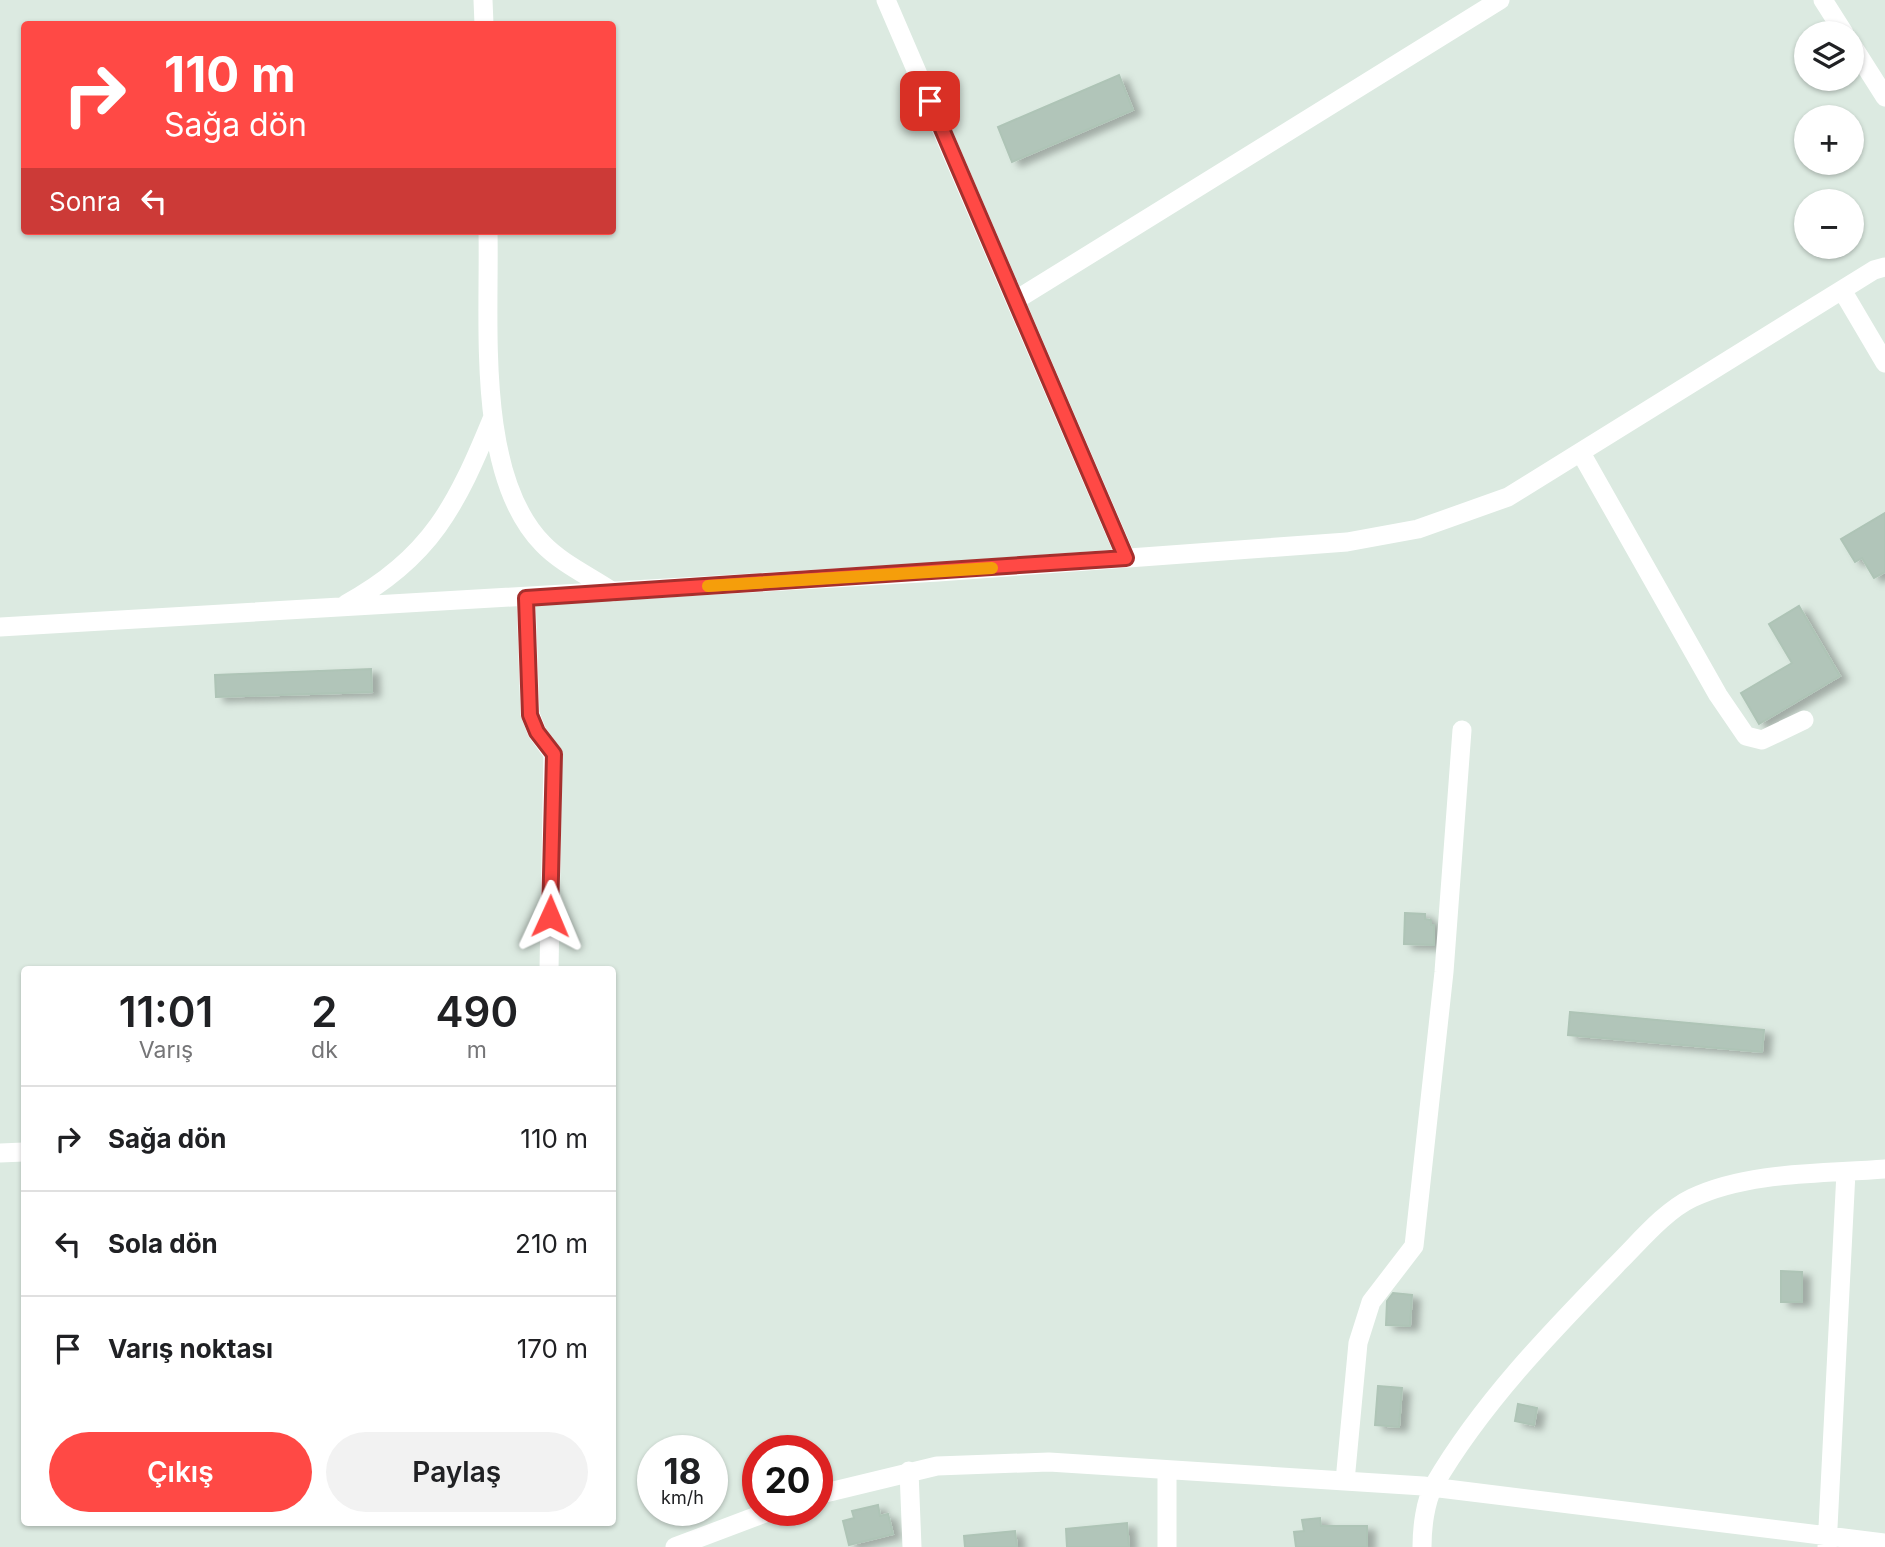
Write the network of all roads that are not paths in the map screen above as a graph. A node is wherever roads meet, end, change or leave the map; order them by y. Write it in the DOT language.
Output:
graph roads {
  1 [pos="483,0"];
  2 [pos="886,0"];
  3 [pos="1500,0"];
  4 [pos="1822,0"];
  5 [pos="484,21"];
  6 [pos="1836,21"];
  7 [pos="1864,64"];
  8 [pos="1885,97"];
  9 [pos="488,235"];
  10 [pos="1885,267"];
  11 [pos="1842,290"];
  12 [pos="1016,300"];
  13 [pos="1885,363"];
  14 [pos="492,418"];
  15 [pos="1581,453"];
  16 [pos="1126,558"];
  17 [pos="613,592"];
  18 [pos="526,598"];
  19 [pos="340,608"];
  20 [pos="0,627"];
  21 [pos="1804,720"];
  22 [pos="1462,730"];
  23 [pos="549,966"];
  24 [pos="21,1152"];
  25 [pos="0,1153"];
  26 [pos="1885,1169"];
  27 [pos="1846,1172"];
  28 [pos="909,1471"];
  29 [pos="1167,1471"];
  30 [pos="1345,1481"];
  31 [pos="1433,1488"];
  32 [pos="833,1491"];
  33 [pos="742,1522"];
  34 [pos="1422,1539"];
  35 [pos="1827,1542"];
  36 [pos="1885,1543"];
  37 [pos="675,1547"];
  38 [pos="912,1547"];
  39 [pos="1167,1547"];
  1 -- 5 [label="street"];
  2 -- 12 [label="street"];
  3 -- 12 [label="street"];
  4 -- 6 [label="street"];
  7 -- 8 [label="street"];
  9 -- 14 [label="street"];
  10 -- 11 [label="street"];
  11 -- 13 [label="street"];
  11 -- 15 [label="street"];
  12 -- 16 [label="street"];
  14 -- 17 [label="street"];
  14 -- 19 [label="street"];
  15 -- 16 [label="street"];
  15 -- 21 [label="street"];
  16 -- 17 [label="street"];
  17 -- 18 [label="street"];
  18 -- 19 [label="street"];
  18 -- 23 [label="street"];
  19 -- 20 [label="street"];
  22 -- 30 [label="street"];
  24 -- 25 [label="street"];
  26 -- 27 [label="street"];
  27 -- 31 [label="street"];
  27 -- 35 [label="street"];
  28 -- 29 [label="street"];
  28 -- 32 [label="street"];
  28 -- 38 [label="street"];
  29 -- 30 [label="street"];
  29 -- 39 [label="street"];
  30 -- 31 [label="street"];
  31 -- 34 [label="street"];
  31 -- 35 [label="street"];
  33 -- 37 [label="street"];
  35 -- 36 [label="street"];
}
